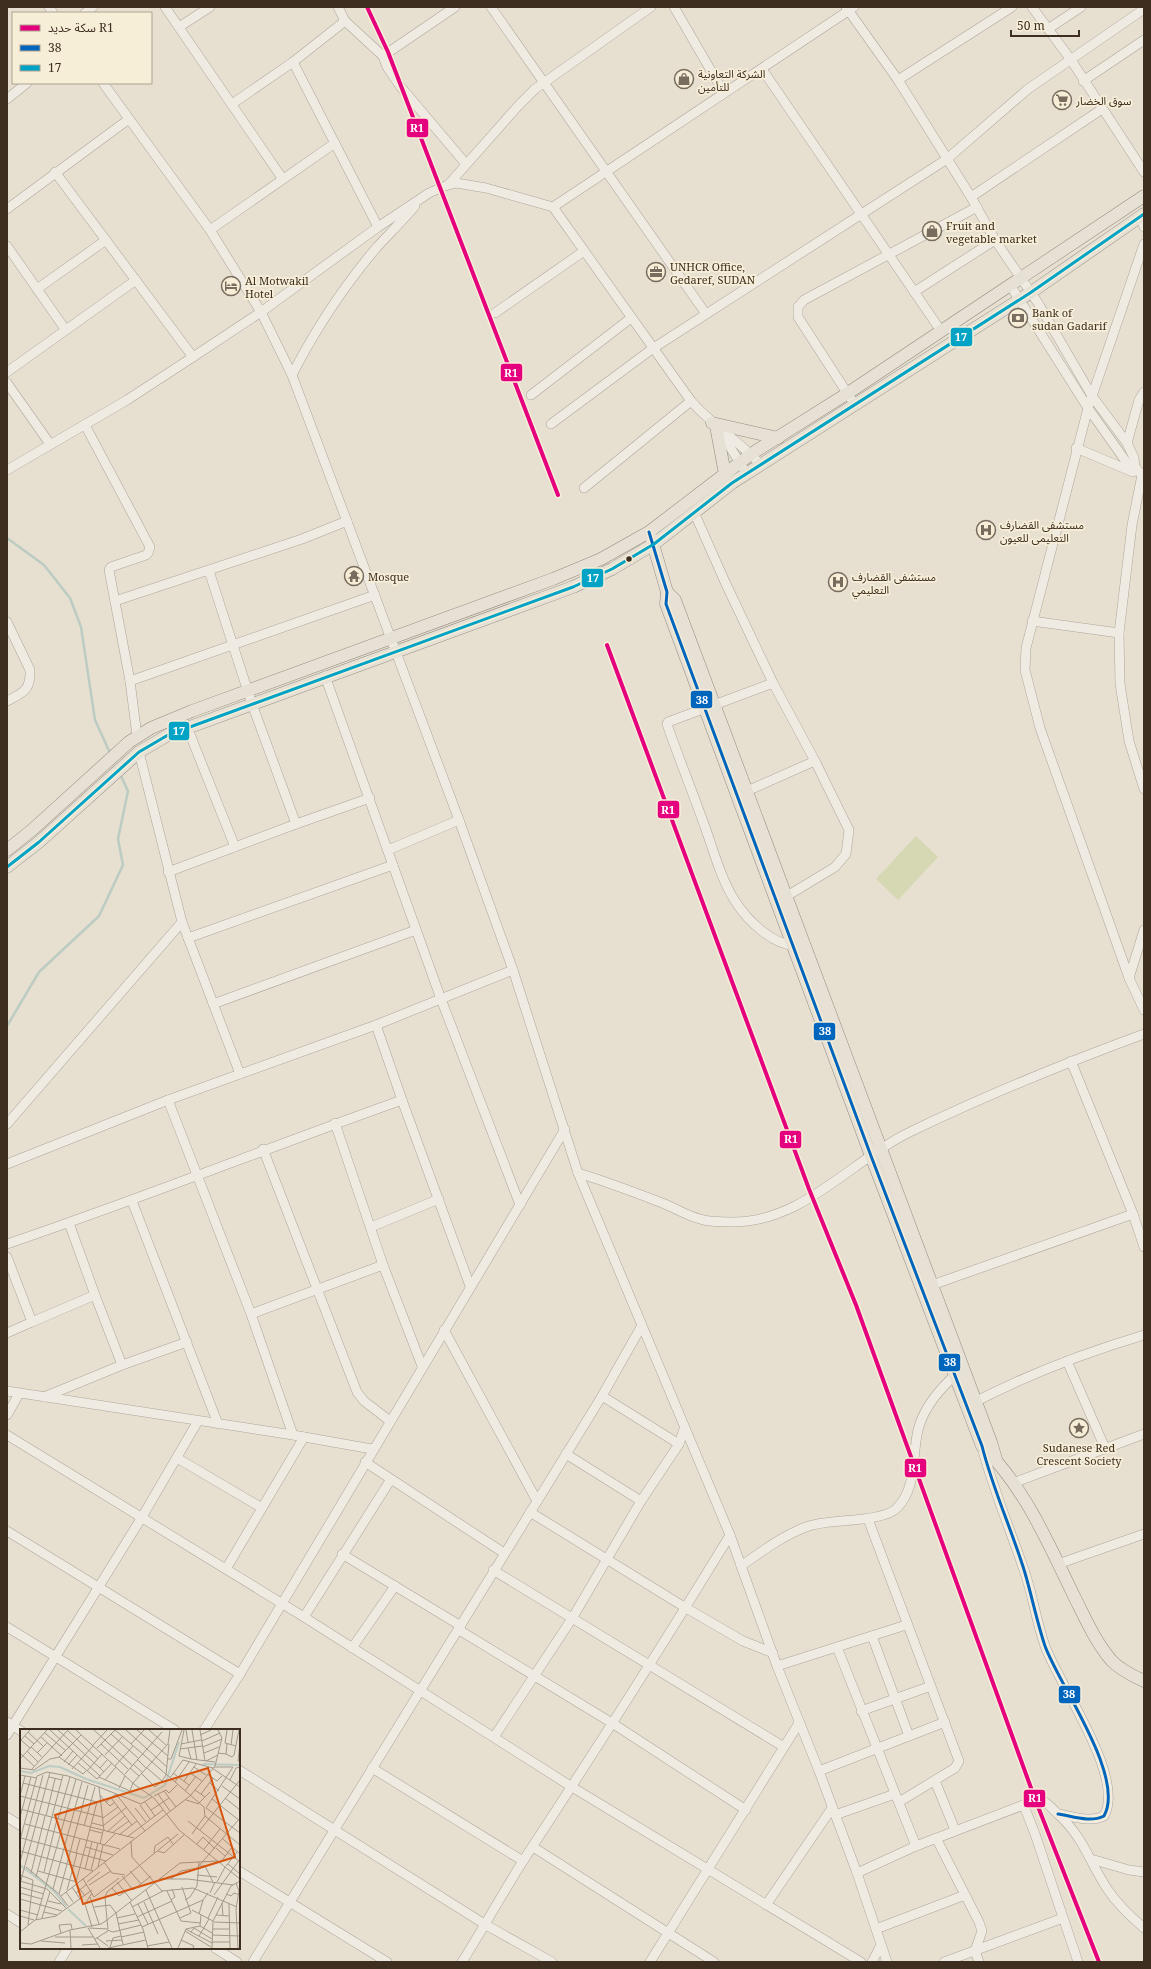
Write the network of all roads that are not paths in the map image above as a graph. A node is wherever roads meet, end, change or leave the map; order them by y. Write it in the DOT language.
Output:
graph roads {
  1 [pos="165,7"];
  2 [pos="210,7"];
  3 [pos="338,7"];
  4 [pos="455,7"];
  5 [pos="491,7"];
  6 [pos="651,7"];
  7 [pos="674,7"];
  8 [pos="1012,7"];
  9 [pos="1032,7"];
  10 [pos="1081,7"];
  11 [pos="849,8"];
  12 [pos="1141,12"];
  13 [pos="345,21"];
  14 [pos="179,27"];
  15 [pos="1048,29"];
  16 [pos="1144,40"];
  17 [pos="383,56"];
  18 [pos="1071,60"];
  19 [pos="293,62"];
  20 [pos="762,69"];
  21 [pos="898,80"];
  22 [pos="1083,80"];
  23 [pos="544,82"];
  24 [pos="26,84"];
  25 [pos="104,84"];
  26 [pos="724,94"];
  27 [pos="7,99"];
  28 [pos="232,104"];
  29 [pos="1102,109"];
  30 [pos="129,119"];
  31 [pos="335,143"];
  32 [pos="947,159"];
  33 [pos="466,164"];
  34 [pos="55,172"];
  35 [pos="606,172"];
  36 [pos="1144,172"];
  37 [pos="282,178"];
  38 [pos="449,184"];
  39 [pos="1144,196"];
  40 [pos="971,197"];
  41 [pos="419,200"];
  42 [pos="553,207"];
  43 [pos="976,207"];
  44 [pos="7,209"];
  45 [pos="862,214"];
  46 [pos="1143,219"];
  47 [pos="378,226"];
  48 [pos="210,230"];
  49 [pos="106,240"];
  50 [pos="995,240"];
  51 [pos="1144,244"];
  52 [pos="7,246"];
  53 [pos="584,251"];
  54 [pos="889,253"];
  55 [pos="1022,278"];
  56 [pos="136,280"];
  57 [pos="1010,285"];
  58 [pos="37,289"];
  59 [pos="914,292"];
  60 [pos="1030,292"];
  61 [pos="1019,299"];
  62 [pos="261,312"];
  63 [pos="495,312"];
  64 [pos="706,314"];
  65 [pos="631,318"];
  66 [pos="65,329"];
  67 [pos="941,331"];
  68 [pos="652,349"];
  69 [pos="193,357"];
  70 [pos="7,372"];
  71 [pos="292,375"];
  72 [pos="7,383"];
  73 [pos="1144,392"];
  74 [pos="848,393"];
  75 [pos="531,395"];
  76 [pos="1092,396"];
  77 [pos="691,401"];
  78 [pos="855,405"];
  79 [pos="1088,408"];
  80 [pos="551,424"];
  81 [pos="85,425"];
  82 [pos="716,426"];
  83 [pos="778,438"];
  84 [pos="1127,443"];
  85 [pos="50,444"];
  86 [pos="1076,448"];
  87 [pos="751,454"];
  88 [pos="739,463"];
  89 [pos="760,464"];
  90 [pos="1135,467"];
  91 [pos="7,470"];
  92 [pos="747,473"];
  93 [pos="725,474"];
  94 [pos="1143,476"];
  95 [pos="584,488"];
  96 [pos="694,512"];
  97 [pos="347,521"];
  98 [pos="649,532"];
  99 [pos="654,544"];
  100 [pos="209,571"];
  101 [pos="553,579"];
  102 [pos="558,592"];
  103 [pos="375,595"];
  104 [pos="115,601"];
  105 [pos="1032,621"];
  106 [pos="7,622"];
  107 [pos="1119,633"];
  108 [pos="390,637"];
  109 [pos="232,645"];
  110 [pos="395,650"];
  111 [pos="326,676"];
  112 [pos="130,681"];
  113 [pos="773,683"];
  114 [pos="248,691"];
  115 [pos="7,701"];
  116 [pos="252,704"];
  117 [pos="710,707"];
  118 [pos="187,727"];
  119 [pos="138,736"];
  120 [pos="139,752"];
  121 [pos="815,761"];
  122 [pos="1144,789"];
  123 [pos="746,791"];
  124 [pos="370,798"];
  125 [pos="459,820"];
  126 [pos="296,824"];
  127 [pos="235,847"];
  128 [pos="7,850"];
  129 [pos="388,850"];
  130 [pos="393,865"];
  131 [pos="7,867"];
  132 [pos="168,872"];
  133 [pos="787,896"];
  134 [pos="182,922"];
  135 [pos="416,930"];
  136 [pos="1144,930"];
  137 [pos="188,938"];
  138 [pos="805,944"];
  139 [pos="792,946"];
  140 [pos="513,970"];
  141 [pos="1129,978"];
  142 [pos="441,999"];
  143 [pos="213,1004"];
  144 [pos="1144,1010"];
  145 [pos="376,1025"];
  146 [pos="1144,1034"];
  147 [pos="1072,1061"];
  148 [pos="240,1074"];
  149 [pos="168,1100"];
  150 [pos="402,1100"];
  151 [pos="335,1123"];
  152 [pos="7,1124"];
  153 [pos="564,1129"];
  154 [pos="882,1148"];
  155 [pos="263,1149"];
  156 [pos="871,1156"];
  157 [pos="7,1164"];
  158 [pos="578,1173"];
  159 [pos="198,1174"];
  160 [pos="439,1199"];
  161 [pos="132,1201"];
  162 [pos="520,1205"];
  163 [pos="1133,1214"];
  164 [pos="69,1223"];
  165 [pos="370,1227"];
  166 [pos="1142,1232"];
  167 [pos="7,1244"];
  168 [pos="1144,1247"];
  169 [pos="7,1257"];
  170 [pos="383,1265"];
  171 [pos="932,1285"];
  172 [pos="470,1286"];
  173 [pos="317,1289"];
  174 [pos="95,1295"];
  175 [pos="251,1314"];
  176 [pos="32,1322"];
  177 [pos="641,1327"];
  178 [pos="444,1330"];
  179 [pos="7,1333"];
  180 [pos="1144,1336"];
  181 [pos="186,1342"];
  182 [pos="1067,1361"];
  183 [pos="122,1365"];
  184 [pos="422,1366"];
  185 [pos="958,1371"];
  186 [pos="7,1391"];
  187 [pos="19,1394"];
  188 [pos="602,1396"];
  189 [pos="43,1398"];
  190 [pos="971,1404"];
  191 [pos="7,1415"];
  192 [pos="198,1421"];
  193 [pos="390,1421"];
  194 [pos="218,1424"];
  195 [pos="684,1429"];
  196 [pos="1144,1434"];
  197 [pos="7,1435"];
  198 [pos="293,1435"];
  199 [pos="304,1437"];
  200 [pos="678,1444"];
  201 [pos="982,1446"];
  202 [pos="1105,1448"];
  203 [pos="372,1449"];
  204 [pos="566,1454"];
  205 [pos="177,1458"];
  206 [pos="996,1459"];
  207 [pos="365,1462"];
  208 [pos="391,1479"];
  209 [pos="1013,1483"];
  210 [pos="537,1501"];
  211 [pos="641,1501"];
  212 [pos="262,1508"];
  213 [pos="530,1512"];
  214 [pos="142,1517"];
  215 [pos="868,1519"];
  216 [pos="7,1531"];
  217 [pos="1144,1534"];
  218 [pos="730,1535"];
  219 [pos="504,1553"];
  220 [pos="342,1554"];
  221 [pos="607,1560"];
  222 [pos="1058,1564"];
  223 [pos="741,1566"];
  224 [pos="226,1569"];
  225 [pos="493,1570"];
  226 [pos="98,1586"];
  227 [pos="395,1586"];
  228 [pos="282,1604"];
  229 [pos="686,1608"];
  230 [pos="304,1617"];
  231 [pos="573,1617"];
  232 [pos="906,1625"];
  233 [pos="7,1627"];
  234 [pos="460,1628"];
  235 [pos="872,1636"];
  236 [pos="837,1647"];
  237 [pos="352,1648"];
  238 [pos="773,1653"];
  239 [pos="56,1657"];
  240 [pos="648,1665"];
  241 [pos="777,1666"];
  242 [pos="240,1674"];
  243 [pos="534,1674"];
  244 [pos="1144,1681"];
  245 [pos="931,1686"];
  246 [pos="420,1691"];
  247 [pos="895,1698"];
  248 [pos="861,1711"];
  249 [pos="945,1722"];
  250 [pos="612,1723"];
  251 [pos="799,1723"];
  252 [pos="14,1726"];
  253 [pos="173,1729"];
  254 [pos="205,1729"];
  255 [pos="7,1735"];
  256 [pos="909,1736"];
  257 [pos="494,1737"];
  258 [pos="784,1747"];
  259 [pos="876,1748"];
  260 [pos="372,1768"];
  261 [pos="240,1771"];
  262 [pos="819,1771"];
  263 [pos="935,1781"];
  264 [pos="572,1787"];
  265 [pos="897,1798"];
  266 [pos="1024,1806"];
  267 [pos="746,1810"];
  268 [pos="833,1811"];
  269 [pos="1058,1814"];
  270 [pos="7,1817"];
  271 [pos="20,1825"];
  272 [pos="333,1829"];
  273 [pos="955,1830"];
  274 [pos="936,1838"];
  275 [pos="916,1846"];
  276 [pos="533,1847"];
  277 [pos="1091,1859"];
  278 [pos="523,1861"];
  279 [pos="708,1870"];
  280 [pos="240,1872"];
  281 [pos="1144,1872"];
  282 [pos="857,1873"];
  283 [pos="965,1895"];
  284 [pos="288,1902"];
  285 [pos="766,1905"];
  286 [pos="7,1914"];
  287 [pos="1063,1918"];
  288 [pos="20,1922"];
  289 [pos="486,1924"];
  290 [pos="1144,1928"];
  291 [pos="876,1929"];
  292 [pos="669,1934"];
  293 [pos="882,1945"];
  294 [pos="65,1949"];
  295 [pos="217,1949"];
  296 [pos="975,1951"];
  297 [pos="59,1962"];
  298 [pos="237,1962"];
  299 [pos="253,1962"];
  300 [pos="387,1962"];
  301 [pos="462,1962"];
  302 [pos="552,1962"];
  303 [pos="650,1962"];
  304 [pos="714,1962"];
  305 [pos="861,1962"];
  306 [pos="872,1962"];
  307 [pos="887,1962"];
  308 [pos="944,1962"];
  309 [pos="979,1962"];
  310 [pos="1078,1962"];
  1 -- 14 [label="street"];
  2 -- 14 [label="street"];
  3 -- 13 [label="street"];
  4 -- 17 [label="street"];
  5 -- 23 [label="street"];
  6 -- 23 [label="street"];
  7 -- 26 [label="street"];
  8 -- 21 [label="street"];
  9 -- 15 [label="street"];
  10 -- 15 [label="street"];
  11 -- 20 [label="street"];
  11 -- 21 [label="street"];
  12 -- 18 [label="street"];
  13 -- 17 [label="street"];
  13 -- 19 [label="street"];
  14 -- 28 [label="street"];
  15 -- 18 [label="street"];
  16 -- 22 [label="street"];
  17 -- 33 [label="street"];
  18 -- 22 [label="street"];
  18 -- 32 [label="street"];
  19 -- 28 [label="street"];
  19 -- 31 [label="street"];
  20 -- 26 [label="street"];
  20 -- 45 [label="street"];
  21 -- 32 [label="street"];
  22 -- 29 [label="street"];
  23 -- 33 [label="street"];
  23 -- 35 [label="street"];
  24 -- 27 [label="street"];
  25 -- 30 [label="street"];
  26 -- 35 [label="street"];
  28 -- 37 [label="street"];
  29 -- 36 [label="street"];
  29 -- 40 [label="street"];
  30 -- 34 [label="street"];
  30 -- 48 [label="street"];
  31 -- 37 [label="street"];
  31 -- 47 [label="street"];
  32 -- 40 [label="street"];
  32 -- 45 [label="street"];
  33 -- 38 [label="street"];
  34 -- 44 [label="street"];
  34 -- 49 [label="street"];
  35 -- 42 [label="street"];
  35 -- 64 [label="street"];
  37 -- 48 [label="street"];
  38 -- 41 [label="street"];
  38 -- 42 [label="street"];
  39 -- 55 [label="main road"];
  40 -- 43 [label="street"];
  41 -- 47 [label="street"];
  41 -- 71 [label="street"];
  42 -- 53 [label="street"];
  43 -- 50 [label="street"];
  43 -- 54 [label="street"];
  45 -- 54 [label="street"];
  45 -- 64 [label="street"];
  46 -- 60 [label="main road"];
  47 -- 62 [label="street"];
  48 -- 62 [label="street"];
  49 -- 56 [label="street"];
  49 -- 58 [label="street"];
  50 -- 55 [label="street"];
  50 -- 59 [label="street"];
  51 -- 76 [label="street"];
  52 -- 58 [label="street"];
  53 -- 63 [label="street"];
  53 -- 65 [label="street"];
  54 -- 59 [label="street"];
  54 -- 74 [label="street"];
  55 -- 57 [label="main road"];
  55 -- 60 [label="street"];
  56 -- 66 [label="street"];
  56 -- 69 [label="street"];
  57 -- 61 [label="street"];
  57 -- 67 [label="main road"];
  58 -- 66 [label="street"];
  59 -- 67 [label="street"];
  60 -- 61 [label="main road"];
  60 -- 76 [label="street"];
  61 -- 78 [label="main road"];
  61 -- 79 [label="street"];
  62 -- 69 [label="street"];
  62 -- 71 [label="street"];
  64 -- 68 [label="street"];
  65 -- 68 [label="street"];
  65 -- 75 [label="street"];
  66 -- 70 [label="street"];
  67 -- 74 [label="main road"];
  68 -- 77 [label="street"];
  68 -- 80 [label="street"];
  69 -- 81 [label="street"];
  71 -- 97 [label="street"];
  72 -- 85 [label="street"];
  73 -- 84 [label="street"];
  74 -- 78 [label="street"];
  74 -- 83 [label="main road"];
  76 -- 79 [label="street"];
  76 -- 84 [label="street"];
  77 -- 82 [label="street"];
  77 -- 95 [label="street"];
  78 -- 89 [label="main road"];
  79 -- 86 [label="street"];
  79 -- 90 [label="street"];
  81 -- 85 [label="street"];
  81 -- 104 [label="street"];
  82 -- 83 [label="main road"];
  82 -- 87 [label="street"];
  82 -- 88 [label="street"];
  82 -- 93 [label="main road"];
  83 -- 87 [label="main road"];
  84 -- 90 [label="street"];
  85 -- 91 [label="street"];
  86 -- 94 [label="street"];
  86 -- 105 [label="street"];
  87 -- 88 [label="main road"];
  87 -- 89 [label="street"];
  88 -- 92 [label="street"];
  88 -- 93 [label="main road"];
  89 -- 92 [label="main road"];
  90 -- 94 [label="street"];
  92 -- 96 [label="main road"];
  93 -- 98 [label="main road"];
  94 -- 107 [label="street"];
  96 -- 99 [label="main road"];
  96 -- 113 [label="street"];
  97 -- 100 [label="street"];
  97 -- 103 [label="street"];
  98 -- 99 [label="main road"];
  98 -- 101 [label="main road"];
  99 -- 102 [label="main road"];
  99 -- 117 [label="main road"];
  100 -- 104 [label="street"];
  100 -- 109 [label="street"];
  101 -- 102 [label="main road"];
  101 -- 108 [label="main road"];
  102 -- 110 [label="main road"];
  103 -- 108 [label="street"];
  103 -- 109 [label="street"];
  104 -- 112 [label="street"];
  105 -- 107 [label="street"];
  105 -- 141 [label="street"];
  106 -- 115 [label="street"];
  107 -- 122 [label="street"];
  108 -- 110 [label="street"];
  108 -- 114 [label="main road"];
  109 -- 112 [label="street"];
  109 -- 114 [label="street"];
  110 -- 111 [label="main road"];
  110 -- 125 [label="street"];
  111 -- 116 [label="main road"];
  111 -- 124 [label="street"];
  112 -- 119 [label="street"];
  113 -- 117 [label="street"];
  113 -- 121 [label="street"];
  114 -- 116 [label="street"];
  114 -- 119 [label="main road"];
  116 -- 118 [label="main road"];
  116 -- 126 [label="street"];
  117 -- 123 [label="main road"];
  117 -- 139 [label="main road"];
  117 -- 139 [label="street"];
  118 -- 120 [label="main road"];
  118 -- 127 [label="street"];
  119 -- 128 [label="main road"];
  120 -- 131 [label="main road"];
  120 -- 132 [label="street"];
  121 -- 123 [label="street"];
  121 -- 133 [label="street"];
  123 -- 133 [label="main road"];
  124 -- 126 [label="street"];
  124 -- 129 [label="street"];
  125 -- 129 [label="street"];
  125 -- 140 [label="street"];
  126 -- 127 [label="street"];
  127 -- 132 [label="street"];
  129 -- 130 [label="street"];
  130 -- 135 [label="street"];
  130 -- 137 [label="street"];
  132 -- 134 [label="street"];
  133 -- 138 [label="main road"];
  134 -- 137 [label="street"];
  134 -- 152 [label="street"];
  135 -- 142 [label="street"];
  135 -- 143 [label="street"];
  136 -- 141 [label="street"];
  137 -- 143 [label="street"];
  138 -- 139 [label="street"];
  138 -- 154 [label="main road"];
  139 -- 156 [label="main road"];
  140 -- 142 [label="street"];
  140 -- 153 [label="street"];
  141 -- 144 [label="street"];
  142 -- 145 [label="street"];
  142 -- 162 [label="street"];
  143 -- 148 [label="street"];
  145 -- 148 [label="street"];
  145 -- 150 [label="street"];
  146 -- 147 [label="street"];
  147 -- 154 [label="street"];
  147 -- 163 [label="street"];
  148 -- 149 [label="street"];
  149 -- 157 [label="street"];
  149 -- 159 [label="street"];
  150 -- 151 [label="street"];
  150 -- 160 [label="street"];
  151 -- 155 [label="street"];
  151 -- 165 [label="street"];
  153 -- 158 [label="street"];
  153 -- 162 [label="street"];
  154 -- 156 [label="street"];
  154 -- 171 [label="main road"];
  155 -- 159 [label="street"];
  155 -- 173 [label="street"];
  156 -- 158 [label="street"];
  156 -- 185 [label="main road"];
  158 -- 177 [label="street"];
  159 -- 161 [label="street"];
  159 -- 175 [label="street"];
  160 -- 165 [label="street"];
  160 -- 172 [label="street"];
  161 -- 164 [label="street"];
  161 -- 181 [label="street"];
  162 -- 172 [label="street"];
  163 -- 166 [label="street"];
  163 -- 171 [label="street"];
  164 -- 167 [label="street"];
  164 -- 174 [label="street"];
  165 -- 170 [label="street"];
  166 -- 168 [label="street"];
  169 -- 176 [label="street"];
  170 -- 173 [label="street"];
  170 -- 184 [label="street"];
  171 -- 185 [label="main road"];
  172 -- 178 [label="street"];
  173 -- 175 [label="street"];
  173 -- 193 [label="street"];
  174 -- 176 [label="street"];
  174 -- 183 [label="street"];
  175 -- 198 [label="street"];
  176 -- 179 [label="street"];
  177 -- 188 [label="street"];
  177 -- 195 [label="street"];
  178 -- 184 [label="street"];
  178 -- 210 [label="street"];
  180 -- 182 [label="street"];
  181 -- 183 [label="street"];
  181 -- 194 [label="street"];
  182 -- 190 [label="street"];
  182 -- 202 [label="street"];
  183 -- 189 [label="street"];
  184 -- 193 [label="street"];
  185 -- 190 [label="main road"];
  185 -- 215 [label="street"];
  186 -- 187 [label="street"];
  187 -- 189 [label="street"];
  187 -- 191 [label="street"];
  188 -- 200 [label="street"];
  188 -- 204 [label="street"];
  189 -- 192 [label="street"];
  190 -- 201 [label="main road"];
  190 -- 206 [label="main road"];
  192 -- 194 [label="street"];
  192 -- 205 [label="street"];
  193 -- 203 [label="street"];
  194 -- 198 [label="street"];
  195 -- 200 [label="street"];
  195 -- 218 [label="street"];
  196 -- 202 [label="street"];
  197 -- 214 [label="street"];
  198 -- 199 [label="street"];
  199 -- 203 [label="street"];
  199 -- 212 [label="street"];
  200 -- 211 [label="street"];
  201 -- 206 [label="main road"];
  201 -- 269 [label="street"];
  202 -- 209 [label="street"];
  203 -- 207 [label="street"];
  204 -- 210 [label="street"];
  204 -- 211 [label="street"];
  205 -- 212 [label="street"];
  205 -- 214 [label="street"];
  206 -- 209 [label="main road"];
  207 -- 208 [label="street"];
  207 -- 228 [label="street"];
  208 -- 219 [label="street"];
  208 -- 220 [label="street"];
  209 -- 222 [label="main road"];
  210 -- 213 [label="street"];
  211 -- 221 [label="street"];
  212 -- 224 [label="street"];
  213 -- 219 [label="street"];
  213 -- 221 [label="street"];
  214 -- 224 [label="street"];
  214 -- 226 [label="street"];
  215 -- 223 [label="street"];
  215 -- 232 [label="street"];
  216 -- 226 [label="street"];
  217 -- 222 [label="street"];
  218 -- 223 [label="street"];
  218 -- 229 [label="street"];
  219 -- 225 [label="street"];
  220 -- 227 [label="street"];
  220 -- 230 [label="street"];
  221 -- 229 [label="street"];
  221 -- 231 [label="street"];
  222 -- 244 [label="main road"];
  223 -- 238 [label="street"];
  224 -- 228 [label="street"];
  225 -- 231 [label="street"];
  225 -- 234 [label="street"];
  226 -- 239 [label="street"];
  226 -- 242 [label="street"];
  227 -- 234 [label="street"];
  227 -- 237 [label="street"];
  228 -- 230 [label="street"];
  228 -- 242 [label="street"];
  229 -- 238 [label="street"];
  229 -- 240 [label="street"];
  230 -- 237 [label="street"];
  231 -- 240 [label="street"];
  231 -- 243 [label="street"];
  232 -- 235 [label="street"];
  232 -- 245 [label="street"];
  233 -- 239 [label="street"];
  234 -- 243 [label="street"];
  234 -- 246 [label="street"];
  235 -- 236 [label="street"];
  235 -- 247 [label="street"];
  236 -- 241 [label="street"];
  236 -- 248 [label="street"];
  237 -- 246 [label="street"];
  238 -- 241 [label="street"];
  239 -- 252 [label="street"];
  239 -- 253 [label="street"];
  240 -- 250 [label="street"];
  240 -- 258 [label="street"];
  241 -- 251 [label="street"];
  242 -- 254 [label="street"];
  243 -- 250 [label="street"];
  243 -- 257 [label="street"];
  245 -- 247 [label="street"];
  245 -- 249 [label="street"];
  246 -- 257 [label="street"];
  246 -- 260 [label="street"];
  247 -- 248 [label="street"];
  247 -- 256 [label="street"];
  248 -- 259 [label="street"];
  249 -- 256 [label="street"];
  249 -- 263 [label="street"];
  250 -- 264 [label="street"];
  250 -- 267 [label="street"];
  251 -- 258 [label="street"];
  251 -- 262 [label="street"];
  252 -- 255 [label="street"];
  256 -- 259 [label="street"];
  257 -- 264 [label="street"];
  258 -- 267 [label="street"];
  259 -- 262 [label="street"];
  259 -- 265 [label="street"];
  260 -- 272 [label="street"];
  260 -- 278 [label="street"];
  261 -- 272 [label="street"];
  262 -- 268 [label="street"];
  263 -- 265 [label="street"];
  263 -- 273 [label="street"];
  264 -- 276 [label="street"];
  264 -- 279 [label="street"];
  265 -- 268 [label="street"];
  265 -- 275 [label="street"];
  266 -- 269 [label="street"];
  266 -- 273 [label="street"];
  266 -- 287 [label="street"];
  267 -- 279 [label="street"];
  268 -- 282 [label="street"];
  268 -- 285 [label="street"];
  269 -- 277 [label="street"];
  270 -- 271 [label="street"];
  272 -- 284 [label="street"];
  272 -- 289 [label="street"];
  273 -- 274 [label="street"];
  274 -- 275 [label="street"];
  274 -- 283 [label="street"];
  275 -- 282 [label="street"];
  276 -- 278 [label="street"];
  276 -- 292 [label="street"];
  277 -- 281 [label="street"];
  277 -- 290 [label="street"];
  278 -- 289 [label="street"];
  279 -- 285 [label="street"];
  279 -- 292 [label="street"];
  280 -- 284 [label="street"];
  282 -- 291 [label="street"];
  283 -- 291 [label="street"];
  283 -- 296 [label="street"];
  284 -- 299 [label="street"];
  284 -- 300 [label="street"];
  285 -- 305 [label="street"];
  286 -- 288 [label="street"];
  287 -- 296 [label="street"];
  287 -- 310 [label="street"];
  289 -- 301 [label="street"];
  289 -- 302 [label="street"];
  291 -- 293 [label="street"];
  292 -- 303 [label="street"];
  292 -- 304 [label="street"];
  293 -- 306 [label="street"];
  293 -- 307 [label="street"];
  294 -- 297 [label="street"];
  295 -- 298 [label="street"];
  296 -- 308 [label="street"];
  296 -- 309 [label="street"];
}
